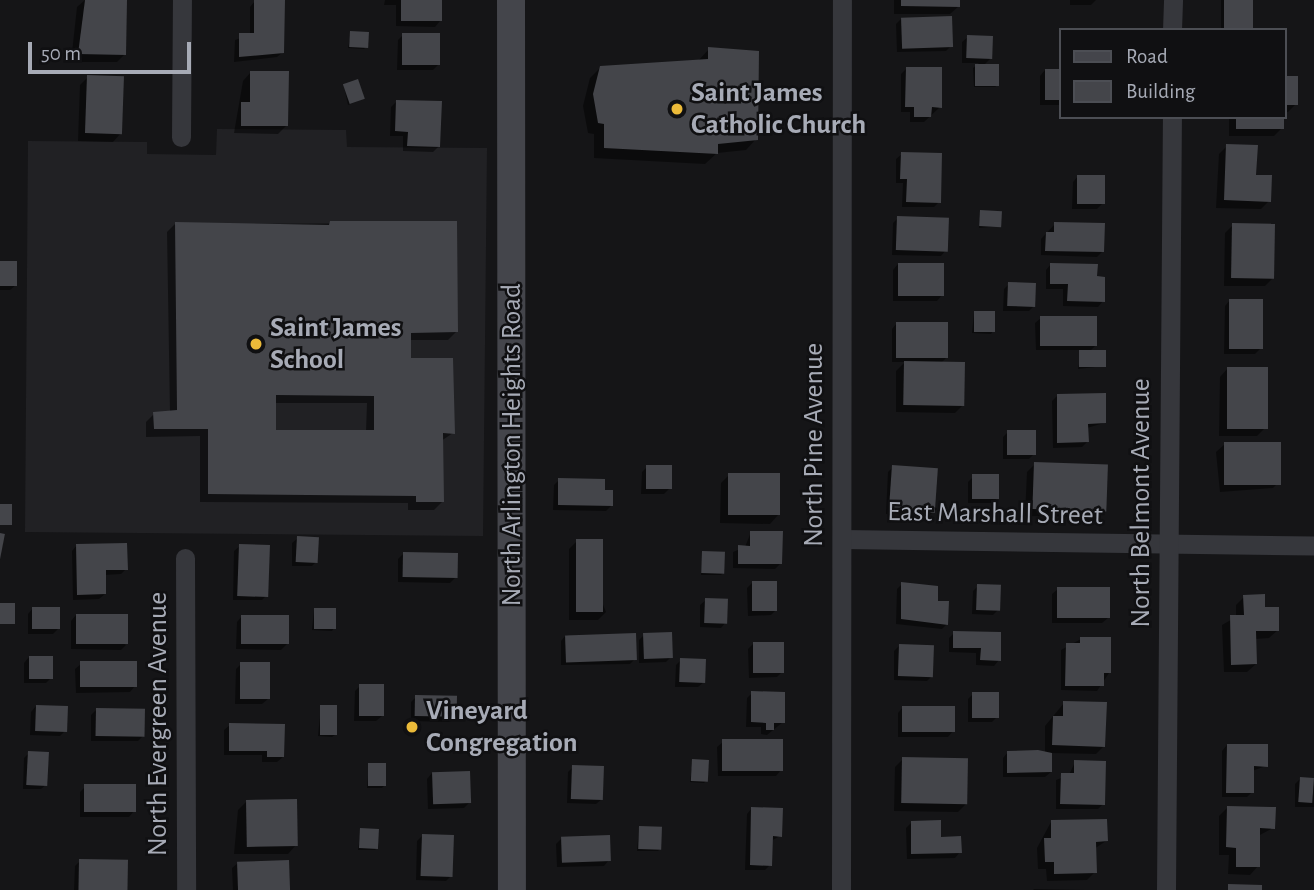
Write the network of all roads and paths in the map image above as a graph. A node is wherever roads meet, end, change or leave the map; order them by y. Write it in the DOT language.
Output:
graph roads {
  1 [pos="182,0"];
  2 [pos="511,0"];
  3 [pos="842,0"];
  4 [pos="1173,0"];
  5 [pos="1172,28"];
  6 [pos="1172,119"];
  7 [pos="181,137"];
  8 [pos="842,539"];
  9 [pos="1168,546"];
  10 [pos="1314,546"];
  11 [pos="185,558"];
  12 [pos="186,890"];
  13 [pos="512,890"];
  14 [pos="841,890"];
  15 [pos="1166,890"];
  1 -- 7 [label="street"];
  2 -- 13 [label="main road, North Arlington Heights Road"];
  3 -- 8 [label="street, North Pine Avenue"];
  4 -- 5 [label="street"];
  6 -- 9 [label="street, North Belmont Avenue"];
  8 -- 9 [label="street, East Marshall Street"];
  8 -- 14 [label="street, North Pine Avenue"];
  9 -- 10 [label="street, East Marshall Street"];
  9 -- 15 [label="street, North Belmont Avenue"];
  11 -- 12 [label="street, North Evergreen Avenue"];
}
